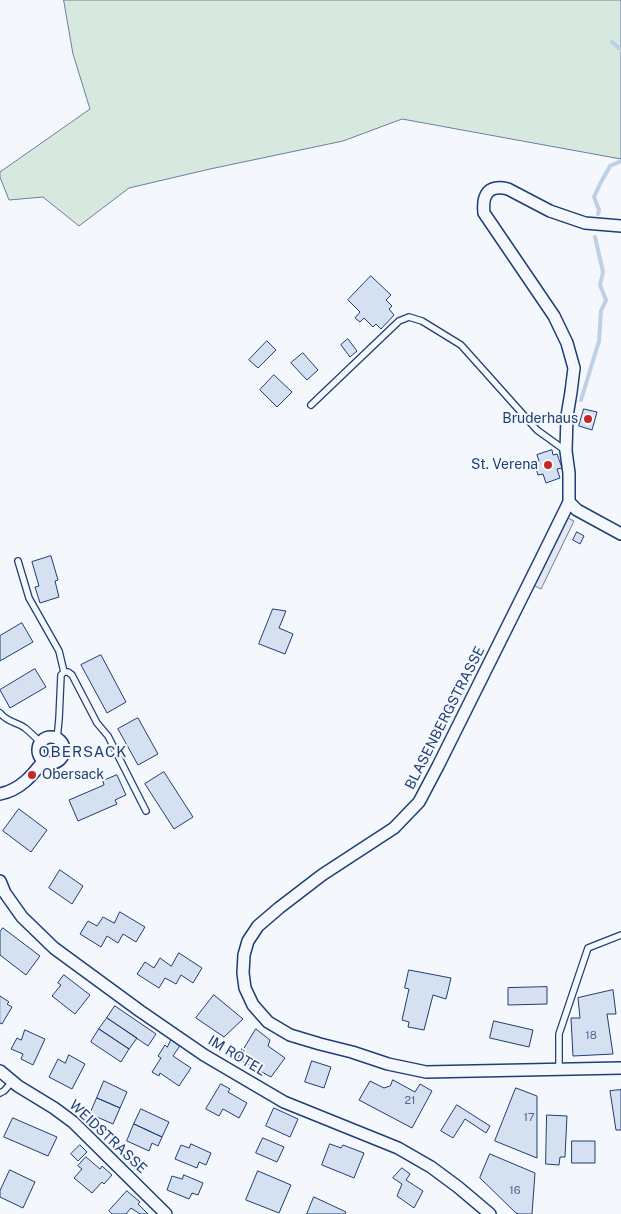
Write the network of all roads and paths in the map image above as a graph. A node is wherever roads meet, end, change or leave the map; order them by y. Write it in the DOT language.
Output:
graph roads {
  1 [pos="621,226"];
  2 [pos="311,405"];
  3 [pos="566,451"];
  4 [pos="568,502"];
  5 [pos="621,534"];
  6 [pos="18,561"];
  7 [pos="64,672"];
  8 [pos="0,713"];
  9 [pos="57,739"];
  10 [pos="40,742"];
  11 [pos="44,760"];
  12 [pos="0,794"];
  13 [pos="146,811"];
  14 [pos="0,881"];
  15 [pos="621,935"];
  16 [pos="621,1068"];
  17 [pos="559,1069"];
  18 [pos="0,1071"];
  19 [pos="12,1082"];
  20 [pos="0,1093"];
  21 [pos="166,1214"];
  22 [pos="490,1214"];
  1 -- 3 [label="street, BLASENBERGSTRASSE"];
  2 -- 3 [label="lane"];
  3 -- 4 [label="street, BLASENBERGSTRASSE"];
  4 -- 5 [label="street"];
  4 -- 17 [label="street, BLASENBERGSTRASSE"];
  6 -- 7 [label="lane"];
  7 -- 9 [label="lane"];
  7 -- 13 [label="lane"];
  8 -- 10 [label="lane"];
  9 -- 10 [label="street"];
  9 -- 11 [label="street"];
  10 -- 11 [label="street"];
  11 -- 12 [label="street"];
  14 -- 22 [label="street, IM RÖTEL"];
  15 -- 17 [label="lane"];
  16 -- 17 [label="street, BLASENBERGSTRASSE"];
  18 -- 19 [label="street, WEIDSTRASSE"];
  19 -- 20 [label="lane"];
  19 -- 21 [label="street, WEIDSTRASSE"];
}
